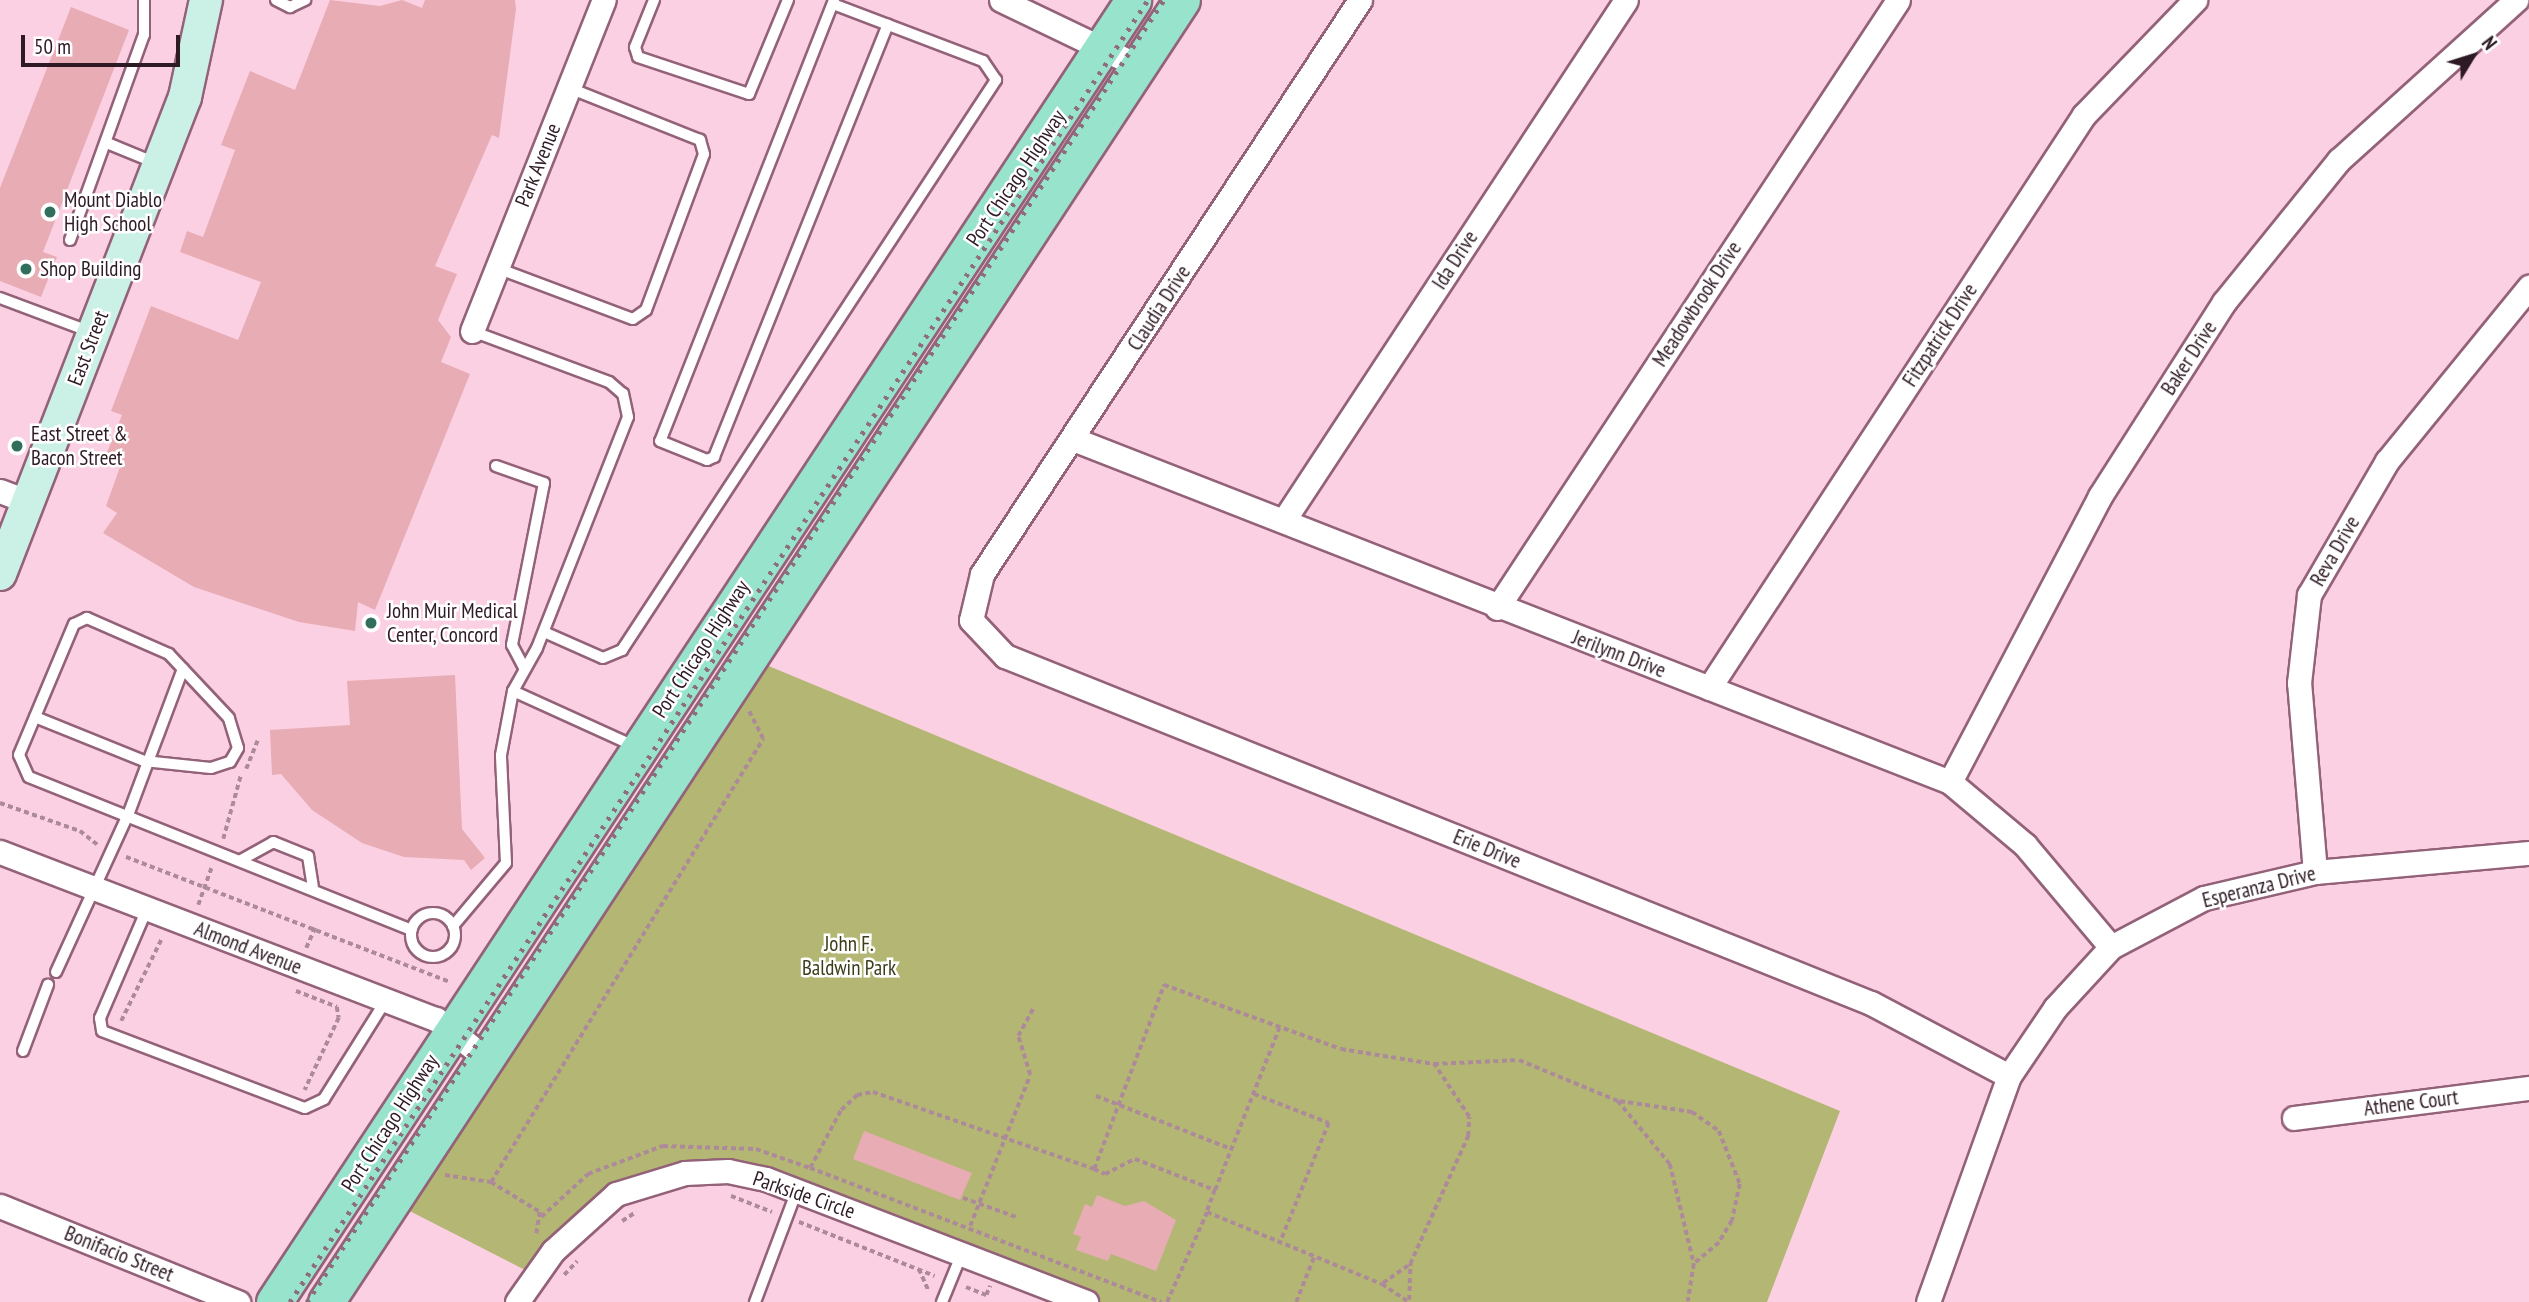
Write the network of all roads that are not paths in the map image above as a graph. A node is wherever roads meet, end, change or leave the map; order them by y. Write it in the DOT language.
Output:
graph roads {
  1 [pos="144,0"];
  2 [pos="206,0"];
  3 [pos="276,0"];
  4 [pos="306,0"];
  5 [pos="604,0"];
  6 [pos="654,0"];
  7 [pos="788,0"];
  8 [pos="1001,0"];
  9 [pos="1133,0"];
  10 [pos="1182,0"];
  11 [pos="1360,0"];
  12 [pos="1626,0"];
  13 [pos="1898,0"];
  14 [pos="2195,0"];
  15 [pos="2516,0"];
  16 [pos="833,2"];
  17 [pos="888,24"];
  18 [pos="1103,49"];
  19 [pos="1143,68"];
  20 [pos="569,88"];
  21 [pos="107,143"];
  22 [pos="160,164"];
  23 [pos="70,240"];
  24 [pos="498,268"];
  25 [pos="2529,288"];
  26 [pos="0,298"];
  27 [pos="472,331"];
  28 [pos="94,333"];
  29 [pos="1073,439"];
  30 [pos="496,466"];
  31 [pos="14,496"];
  32 [pos="1284,520"];
  33 [pos="0,574"];
  34 [pos="1497,608"];
  35 [pos="971,620"];
  36 [pos="544,632"];
  37 [pos="525,669"];
  38 [pos="183,670"];
  39 [pos="1709,688"];
  40 [pos="513,691"];
  41 [pos="35,717"];
  42 [pos="636,747"];
  43 [pos="144,761"];
  44 [pos="672,777"];
  45 [pos="1950,782"];
  46 [pos="128,815"];
  47 [pos="0,852"];
  48 [pos="2529,853"];
  49 [pos="241,860"];
  50 [pos="2315,872"];
  51 [pos="313,887"];
  52 [pos="93,889"];
  53 [pos="147,909"];
  54 [pos="453,926"];
  55 [pos="411,930"];
  56 [pos="2110,947"];
  57 [pos="56,972"];
  58 [pos="48,985"];
  59 [pos="386,1000"];
  60 [pos="451,1029"];
  61 [pos="23,1051"];
  62 [pos="487,1059"];
  63 [pos="2009,1076"];
  64 [pos="2529,1088"];
  65 [pos="2294,1118"];
  66 [pos="797,1190"];
  67 [pos="0,1206"];
  68 [pos="962,1253"];
  69 [pos="943,1301"];
  70 [pos="238,1302"];
  71 [pos="274,1302"];
  72 [pos="326,1302"];
  73 [pos="517,1302"];
  74 [pos="755,1302"];
  75 [pos="1086,1302"];
  76 [pos="1928,1302"];
  1 -- 21 [label="lane"];
  2 -- 22 [label="street, East Street"];
  3 -- 4 [label="lane"];
  5 -- 20 [label="street, Park Avenue"];
  6 -- 7 [label="lane"];
  8 -- 18 [label="street"];
  9 -- 18 [label="main road, Port Chicago Highway"];
  10 -- 19 [label="main road"];
  11 -- 29 [label="street, Claudia Drive"];
  12 -- 32 [label="street, Ida Drive"];
  13 -- 34 [label="street, Meadowbrook Drive"];
  14 -- 39 [label="street, Fitzpatrick Drive"];
  15 -- 45 [label="street, Baker Drive"];
  16 -- 17 [label="lane"];
  16 -- 17 [label="lane"];
  17 -- 36 [label="lane"];
  18 -- 19 [label="street"];
  18 -- 42 [label="main road, Port Chicago Highway"];
  19 -- 44 [label="main road"];
  20 -- 24 [label="street, Park Avenue"];
  20 -- 24 [label="lane"];
  21 -- 22 [label="lane"];
  21 -- 23 [label="lane"];
  22 -- 28 [label="street, East Street"];
  24 -- 27 [label="street, Park Avenue"];
  25 -- 50 [label="street, Reva Drive"];
  26 -- 28 [label="lane"];
  27 -- 36 [label="lane"];
  28 -- 31 [label="street, East Street"];
  29 -- 32 [label="street, Jerilynn Drive"];
  29 -- 35 [label="street, Claudia Drive"];
  30 -- 37 [label="lane"];
  31 -- 33 [label="street, East Street"];
  32 -- 34 [label="street, Jerilynn Drive"];
  34 -- 39 [label="street, Jerilynn Drive"];
  35 -- 63 [label="street, Erie Drive"];
  36 -- 37 [label="lane"];
  37 -- 40 [label="lane"];
  38 -- 41 [label="lane"];
  38 -- 43 [label="lane"];
  38 -- 43 [label="lane"];
  39 -- 45 [label="street, Jerilynn Drive"];
  40 -- 42 [label="lane"];
  40 -- 54 [label="lane"];
  41 -- 43 [label="lane"];
  41 -- 46 [label="lane"];
  42 -- 44 [label="main road"];
  42 -- 60 [label="main road, Port Chicago Highway"];
  43 -- 46 [label="lane"];
  44 -- 62 [label="main road"];
  45 -- 56 [label="street, Jerilynn Drive"];
  46 -- 49 [label="lane"];
  46 -- 52 [label="lane"];
  47 -- 52 [label="street, Almond Avenue"];
  48 -- 50 [label="street, Esperanza Drive"];
  49 -- 51 [label="lane"];
  49 -- 51 [label="lane"];
  50 -- 56 [label="street, Esperanza Drive"];
  51 -- 55 [label="lane"];
  52 -- 53 [label="street, Almond Avenue"];
  52 -- 57 [label="lane"];
  53 -- 59 [label="street, Almond Avenue"];
  53 -- 59 [label="lane"];
  54 -- 55 [label="lane"];
  54 -- 55 [label="lane"];
  56 -- 63 [label="street, Esperanza Drive"];
  58 -- 61 [label="lane"];
  59 -- 60 [label="street, Almond Avenue"];
  60 -- 62 [label="street, Almond Avenue"];
  60 -- 71 [label="main road, Port Chicago Highway"];
  62 -- 72 [label="main road"];
  63 -- 76 [label="street, Esperanza Drive"];
  64 -- 65 [label="street, Athene Court"];
  66 -- 68 [label="street, Parkside Circle"];
  66 -- 73 [label="street, Parkside Circle"];
  66 -- 74 [label="lane"];
  67 -- 70 [label="street, Bonifacio Street"];
  68 -- 69 [label="lane"];
  68 -- 75 [label="street, Parkside Circle"];
}
